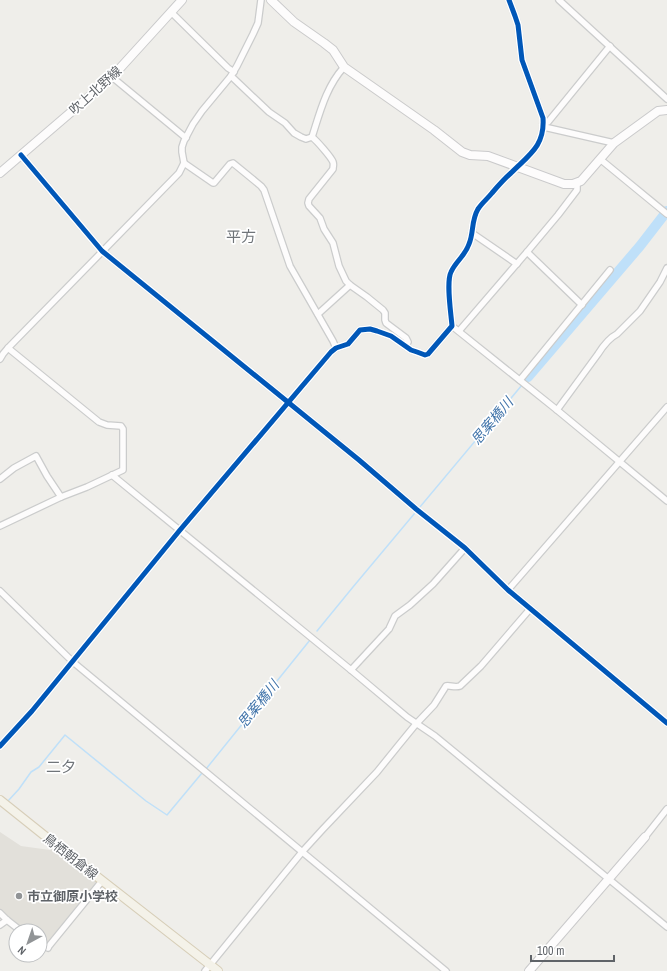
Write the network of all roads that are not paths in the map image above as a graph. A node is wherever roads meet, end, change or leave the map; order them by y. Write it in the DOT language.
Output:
graph roads {
  1 [pos="182,0"];
  2 [pos="261,0"];
  3 [pos="271,0"];
  4 [pos="509,0"];
  5 [pos="559,0"];
  6 [pos="171,12"];
  7 [pos="610,46"];
  8 [pos="344,67"];
  9 [pos="232,74"];
  10 [pos="112,77"];
  11 [pos="667,99"];
  12 [pos="667,110"];
  13 [pos="543,126"];
  14 [pos="312,137"];
  15 [pos="186,138"];
  16 [pos="614,143"];
  17 [pos="21,155"];
  18 [pos="600,159"];
  19 [pos="184,164"];
  20 [pos="517,167"];
  21 [pos="0,172"];
  22 [pos="577,183"];
  23 [pos="667,214"];
  24 [pos="472,233"];
  25 [pos="102,251"];
  26 [pos="527,252"];
  27 [pos="517,264"];
  28 [pos="667,268"];
  29 [pos="610,270"];
  30 [pos="350,285"];
  31 [pos="582,305"];
  32 [pos="318,314"];
  33 [pos="452,326"];
  34 [pos="459,331"];
  35 [pos="405,346"];
  36 [pos="8,348"];
  37 [pos="336,348"];
  38 [pos="1,355"];
  39 [pos="520,381"];
  40 [pos="289,403"];
  41 [pos="667,407"];
  42 [pos="557,410"];
  43 [pos="620,462"];
  44 [pos="112,475"];
  45 [pos="0,479"];
  46 [pos="61,497"];
  47 [pos="667,501"];
  48 [pos="0,526"];
  49 [pos="180,530"];
  50 [pos="465,548"];
  51 [pos="508,590"];
  52 [pos="0,591"];
  53 [pos="530,609"];
  54 [pos="73,662"];
  55 [pos="351,670"];
  56 [pos="667,723"];
  57 [pos="416,724"];
  58 [pos="0,746"];
  59 [pos="0,800"];
  60 [pos="667,809"];
  61 [pos="644,837"];
  62 [pos="302,852"];
  63 [pos="608,878"];
  64 [pos="102,881"];
  65 [pos="0,913"];
  66 [pos="7,920"];
  67 [pos="11,923"];
  68 [pos="0,925"];
  69 [pos="667,927"];
  70 [pos="48,948"];
  71 [pos="208,968"];
  72 [pos="218,971"];
  73 [pos="446,971"];
  74 [pos="529,971"];
  1 -- 6 [label="street, 吹上北野線"];
  2 -- 9 [label="street"];
  3 -- 8 [label="street"];
  4 -- 13 [label="street"];
  5 -- 7 [label="street"];
  6 -- 9 [label="street"];
  6 -- 10 [label="street, 吹上北野線"];
  7 -- 11 [label="street"];
  7 -- 13 [label="street"];
  8 -- 14 [label="street"];
  8 -- 20 [label="street"];
  9 -- 14 [label="street"];
  9 -- 15 [label="street"];
  10 -- 15 [label="street"];
  10 -- 17 [label="street, 吹上北野線"];
  12 -- 16 [label="street"];
  13 -- 16 [label="street"];
  13 -- 20 [label="street"];
  14 -- 30 [label="street"];
  15 -- 19 [label="street"];
  16 -- 18 [label="street"];
  17 -- 21 [label="street, 吹上北野線"];
  17 -- 25 [label="street"];
  18 -- 22 [label="street"];
  18 -- 23 [label="street"];
  19 -- 25 [label="street"];
  19 -- 32 [label="street"];
  20 -- 22 [label="street"];
  20 -- 24 [label="street"];
  22 -- 26 [label="street"];
  24 -- 27 [label="street"];
  24 -- 33 [label="street"];
  25 -- 36 [label="street"];
  25 -- 40 [label="street"];
  26 -- 27 [label="street"];
  26 -- 31 [label="street"];
  27 -- 34 [label="street"];
  28 -- 42 [label="street"];
  29 -- 31 [label="street"];
  30 -- 32 [label="street"];
  30 -- 35 [label="street"];
  31 -- 39 [label="street"];
  32 -- 37 [label="street"];
  33 -- 34 [label="street"];
  33 -- 35 [label="street"];
  34 -- 39 [label="street"];
  35 -- 37 [label="street"];
  36 -- 38 [label="street"];
  36 -- 44 [label="street"];
  37 -- 40 [label="street"];
  39 -- 42 [label="street"];
  40 -- 49 [label="street"];
  40 -- 50 [label="street"];
  41 -- 43 [label="street"];
  42 -- 43 [label="street"];
  43 -- 47 [label="street"];
  43 -- 51 [label="street"];
  44 -- 46 [label="street"];
  44 -- 49 [label="street"];
  45 -- 46 [label="street"];
  46 -- 48 [label="street"];
  49 -- 54 [label="street"];
  49 -- 55 [label="street"];
  50 -- 51 [label="street"];
  50 -- 55 [label="street"];
  51 -- 53 [label="street"];
  52 -- 54 [label="street"];
  53 -- 56 [label="street"];
  53 -- 57 [label="street"];
  54 -- 58 [label="street"];
  54 -- 62 [label="street"];
  55 -- 57 [label="street"];
  57 -- 62 [label="street"];
  57 -- 63 [label="street"];
  59 -- 64 [label="main road, 鳥栖朝倉線"];
  60 -- 61 [label="street"];
  61 -- 63 [label="street"];
  62 -- 71 [label="street"];
  62 -- 73 [label="street"];
  63 -- 69 [label="street"];
  63 -- 74 [label="street"];
  64 -- 70 [label="street"];
  64 -- 71 [label="main road, 鳥栖朝倉線"];
  65 -- 66 [label="street"];
  66 -- 67 [label="street"];
  66 -- 68 [label="street"];
  71 -- 72 [label="main road, 鳥栖朝倉線"];
}
